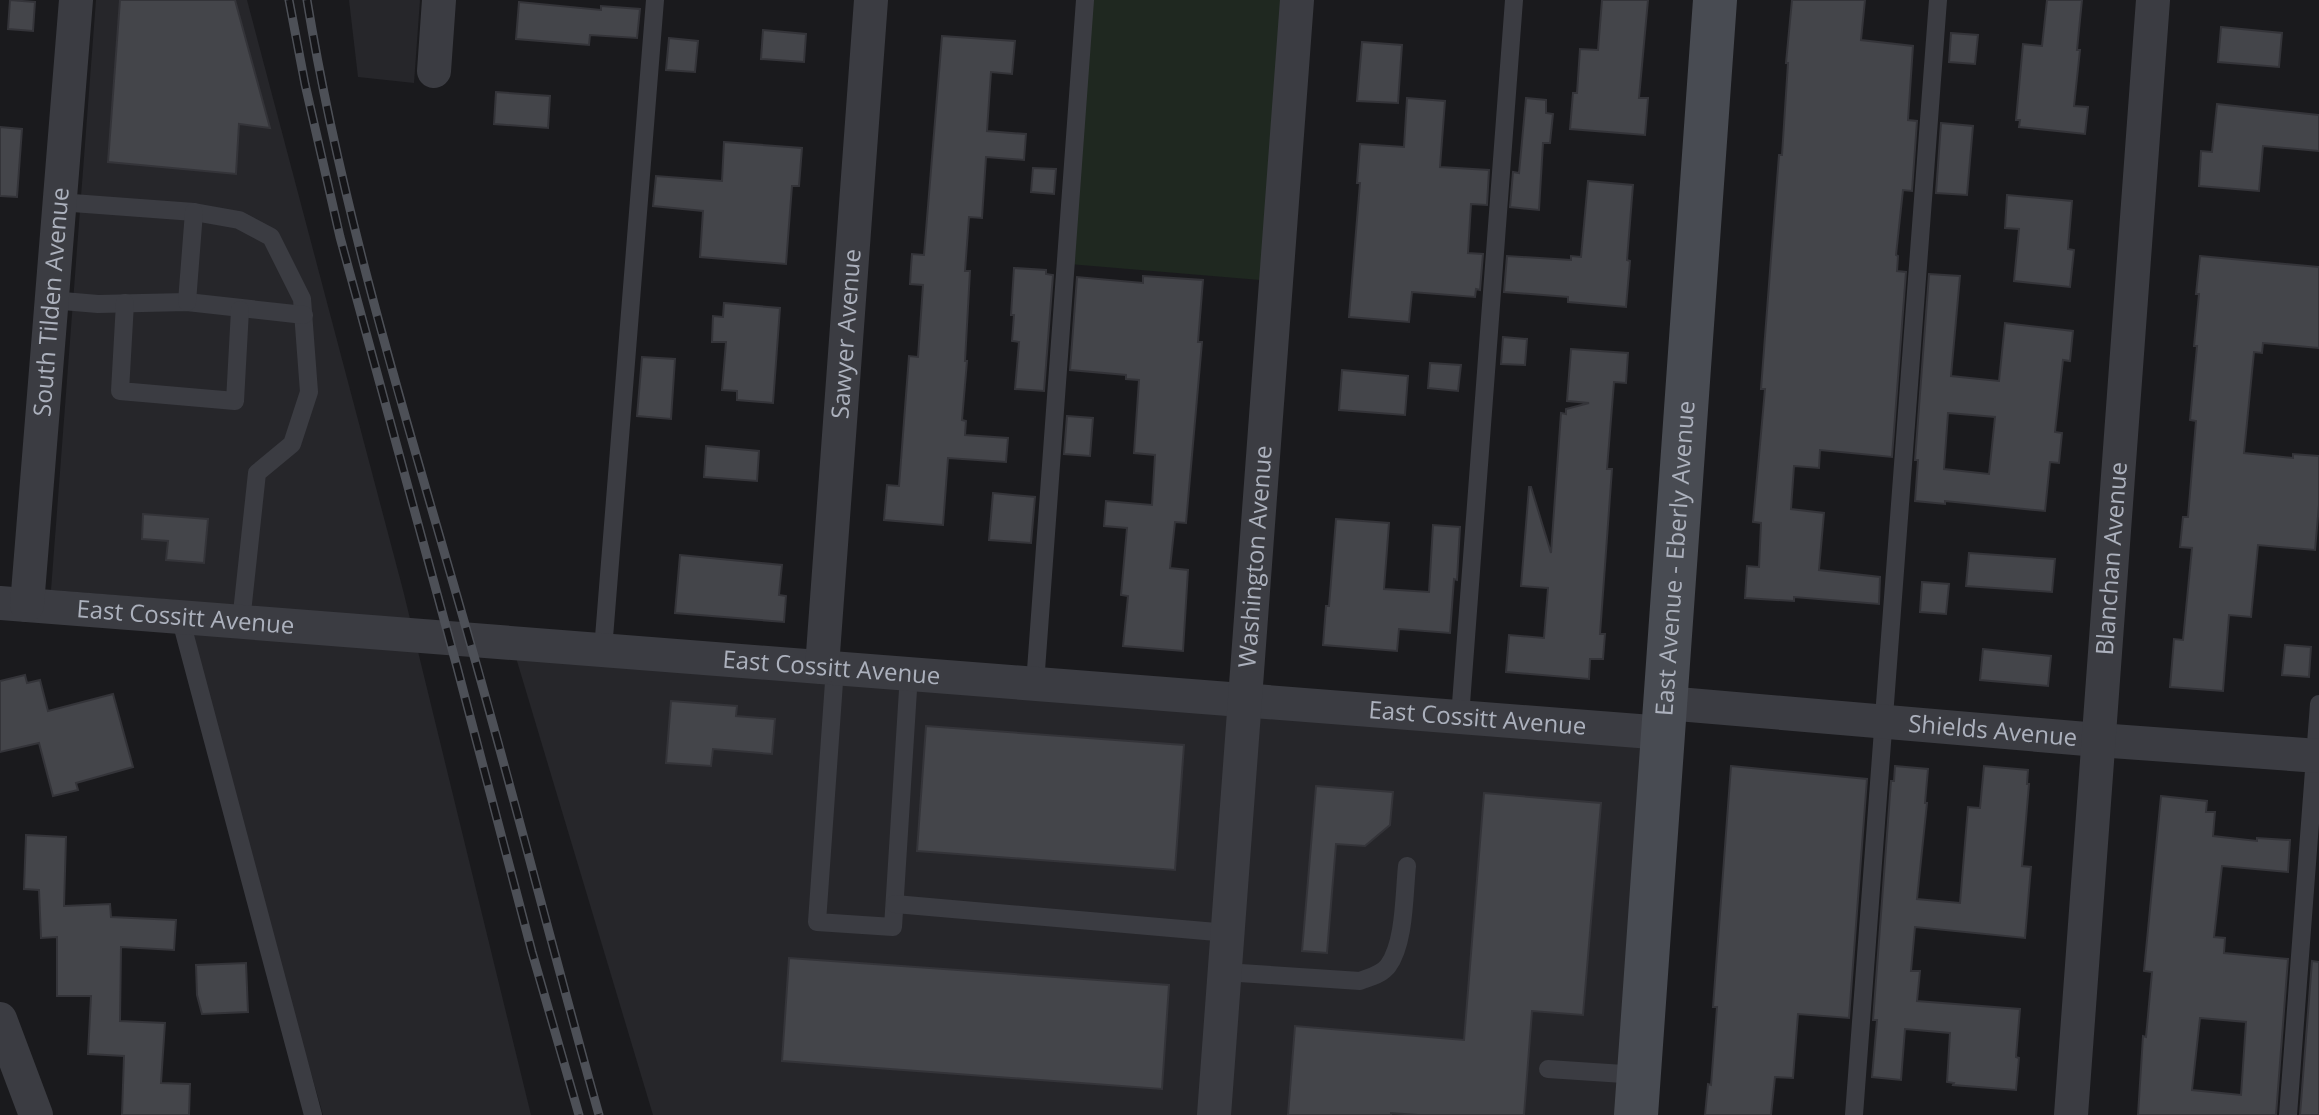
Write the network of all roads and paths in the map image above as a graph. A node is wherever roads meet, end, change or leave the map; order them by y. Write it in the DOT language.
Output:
graph roads {
  1 [pos="76,0"];
  2 [pos="439,0"];
  3 [pos="655,0"];
  4 [pos="871,0"];
  5 [pos="1085,0"];
  6 [pos="1297,0"];
  7 [pos="1514,0"];
  8 [pos="1715,0"];
  9 [pos="1938,0"];
  10 [pos="2153,0"];
  11 [pos="434,71"];
  12 [pos="59,202"];
  13 [pos="194,212"];
  14 [pos="51,300"];
  15 [pos="187,302"];
  16 [pos="125,303"];
  17 [pos="240,310"];
  18 [pos="304,315"];
  19 [pos="13,604"];
  20 [pos="180,617"];
  21 [pos="241,622"];
  22 [pos="603,650"];
  23 [pos="828,668"];
  24 [pos="909,674"];
  25 [pos="1035,684"];
  26 [pos="1246,701"];
  27 [pos="2319,704"];
  28 [pos="1460,717"];
  29 [pos="1665,718"];
  30 [pos="1885,721"];
  31 [pos="2098,740"];
  32 [pos="2317,756"];
  33 [pos="1407,866"];
  34 [pos="895,904"];
  35 [pos="1228,933"];
  36 [pos="1225,972"];
  37 [pos="0,1019"];
  38 [pos="1548,1069"];
  39 [pos="1637,1095"];
  40 [pos="36,1115"];
  41 [pos="313,1115"];
  42 [pos="1214,1115"];
  43 [pos="1854,1115"];
  44 [pos="2071,1115"];
  45 [pos="2288,1115"];
  1 -- 12 [label="street, South Tilden Avenue"];
  2 -- 11 [label="street"];
  3 -- 22 [label="lane"];
  4 -- 23 [label="street, Sawyer Avenue"];
  5 -- 25 [label="lane"];
  6 -- 26 [label="street, Washington Avenue"];
  7 -- 28 [label="lane"];
  8 -- 29 [label="main road, East Avenue - Eberly Avenue"];
  9 -- 30 [label="lane"];
  10 -- 31 [label="street, Blanchan Avenue"];
  12 -- 13 [label="lane"];
  12 -- 14 [label="street, South Tilden Avenue"];
  13 -- 15 [label="lane"];
  13 -- 18 [label="lane"];
  14 -- 16 [label="lane"];
  14 -- 19 [label="street, South Tilden Avenue"];
  15 -- 16 [label="lane"];
  15 -- 17 [label="lane"];
  16 -- 17 [label="lane"];
  17 -- 18 [label="lane"];
  18 -- 21 [label="lane"];
  19 -- 20 [label="street, East Cossitt Avenue"];
  20 -- 21 [label="street, East Cossitt Avenue"];
  20 -- 41 [label="lane"];
  21 -- 22 [label="street, East Cossitt Avenue"];
  22 -- 23 [label="street, East Cossitt Avenue"];
  23 -- 24 [label="street, East Cossitt Avenue"];
  23 -- 34 [label="lane"];
  24 -- 25 [label="street, East Cossitt Avenue"];
  24 -- 34 [label="lane"];
  25 -- 26 [label="street, East Cossitt Avenue"];
  26 -- 28 [label="street, East Cossitt Avenue"];
  26 -- 35 [label="street, Washington Avenue"];
  27 -- 32 [label="lane"];
  28 -- 29 [label="street, East Cossitt Avenue"];
  29 -- 30 [label="street, Shields Avenue"];
  29 -- 39 [label="main road, East Avenue - Eberly Avenue"];
  30 -- 31 [label="street, Shields Avenue"];
  30 -- 43 [label="lane"];
  31 -- 32 [label="street, Shields Avenue"];
  31 -- 44 [label="street, Blanchan Avenue"];
  32 -- 45 [label="lane"];
  33 -- 36 [label="lane"];
  34 -- 35 [label="lane"];
  35 -- 36 [label="street, Washington Avenue"];
  36 -- 42 [label="street, Washington Avenue"];
  37 -- 40 [label="street"];
  38 -- 39 [label="lane"];
}
